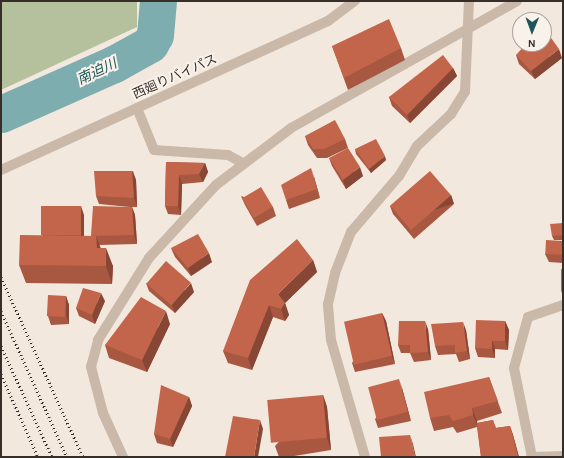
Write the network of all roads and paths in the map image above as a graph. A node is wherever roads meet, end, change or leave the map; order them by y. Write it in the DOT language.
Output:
graph roads {
  1 [pos="355,1"];
  2 [pos="469,1"];
  3 [pos="517,1"];
  4 [pos="467,28"];
  5 [pos="137,108"];
  6 [pos="244,164"];
  7 [pos="1,170"];
  8 [pos="563,305"];
  9 [pos="563,456"];
  10 [pos="123,457"];
  11 [pos="365,457"];
  1 -- 5 [label="street, 西廻りバイパス"];
  2 -- 4 [label="street"];
  3 -- 4 [label="street"];
  4 -- 6 [label="street"];
  4 -- 11 [label="street"];
  5 -- 6 [label="street"];
  5 -- 7 [label="street, 西廻りバイパス"];
  6 -- 10 [label="street"];
  8 -- 9 [label="street"];
}
